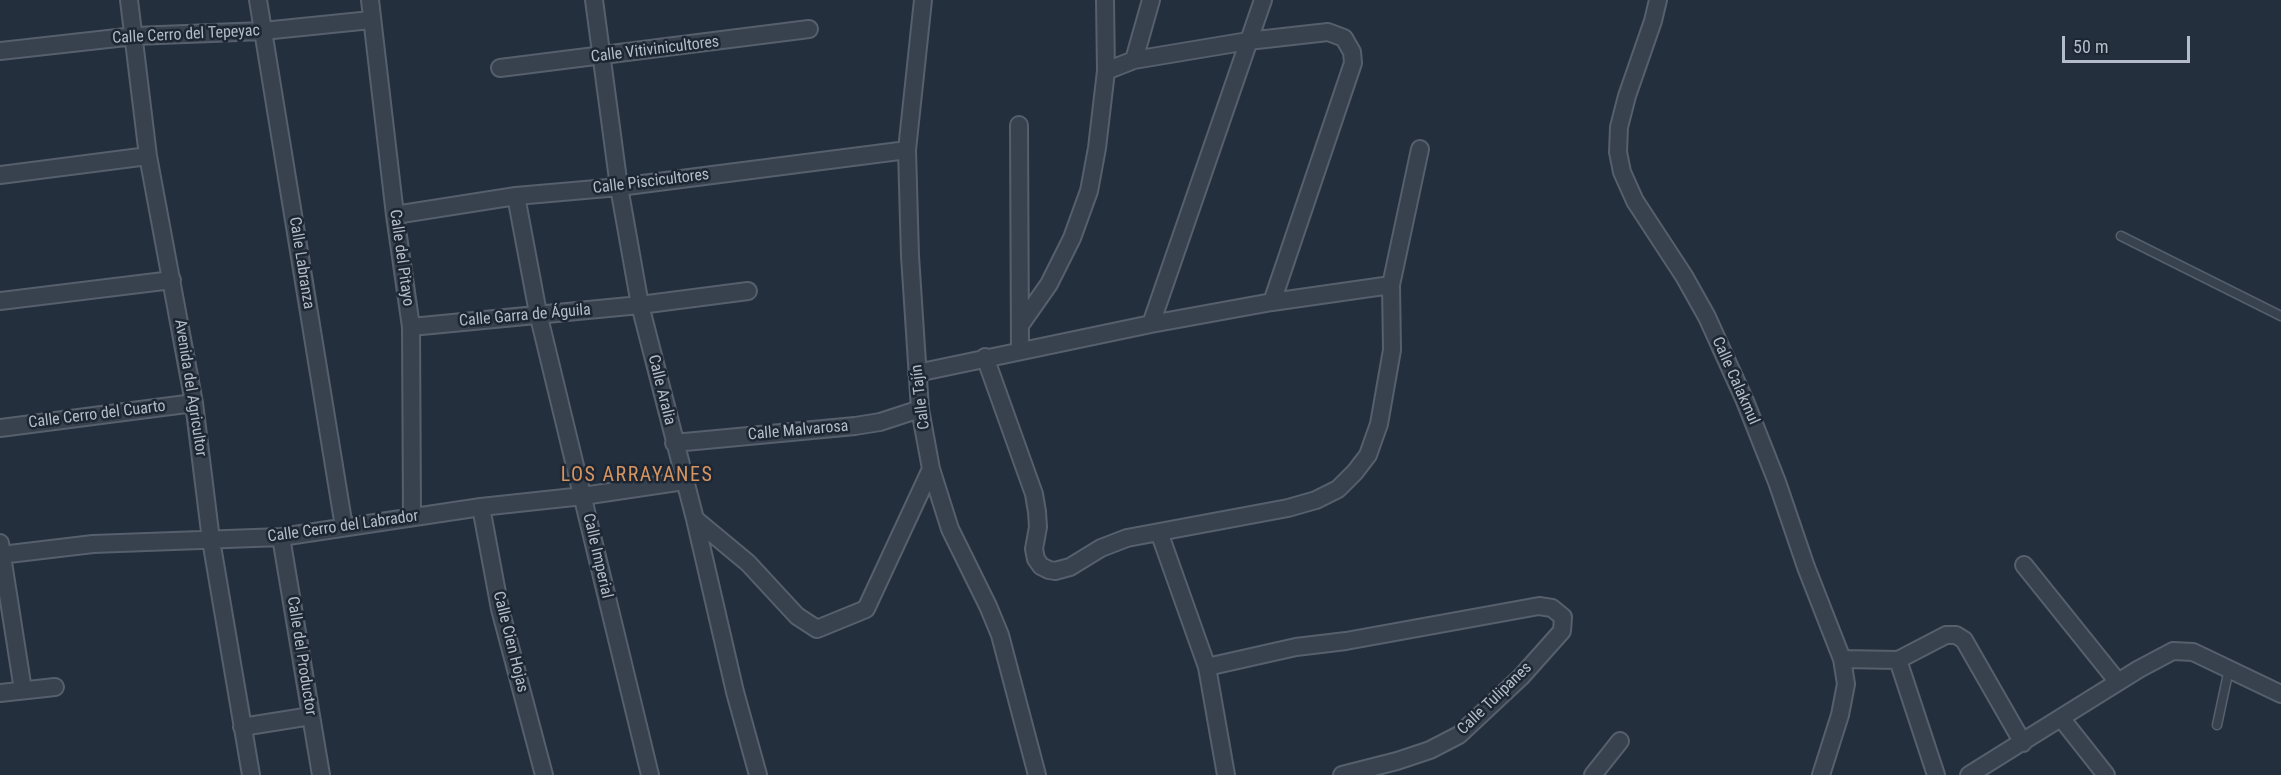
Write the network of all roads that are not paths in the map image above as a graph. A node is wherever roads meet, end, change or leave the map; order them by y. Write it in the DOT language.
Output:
graph roads {
  1 [pos="129,0"];
  2 [pos="258,0"];
  3 [pos="370,0"];
  4 [pos="594,0"];
  5 [pos="923,0"];
  6 [pos="1105,0"];
  7 [pos="1151,0"];
  8 [pos="1263,0"];
  9 [pos="1658,0"];
  10 [pos="371,20"];
  11 [pos="809,29"];
  12 [pos="263,31"];
  13 [pos="135,36"];
  14 [pos="1248,41"];
  15 [pos="0,51"];
  16 [pos="601,57"];
  17 [pos="1134,60"];
  18 [pos="500,68"];
  19 [pos="1106,71"];
  20 [pos="1019,125"];
  21 [pos="1420,149"];
  22 [pos="907,150"];
  23 [pos="148,156"];
  24 [pos="0,175"];
  25 [pos="619,187"];
  26 [pos="516,196"];
  27 [pos="395,215"];
  28 [pos="2121,236"];
  29 [pos="172,280"];
  30 [pos="1391,285"];
  31 [pos="748,291"];
  32 [pos="0,301"];
  33 [pos="1272,302"];
  34 [pos="640,305"];
  35 [pos="538,313"];
  36 [pos="2281,316"];
  37 [pos="1021,324"];
  38 [pos="1151,324"];
  39 [pos="411,327"];
  40 [pos="1020,350"];
  41 [pos="986,357"];
  42 [pos="917,373"];
  43 [pos="194,403"];
  44 [pos="920,409"];
  45 [pos="0,428"];
  46 [pos="674,443"];
  47 [pos="931,469"];
  48 [pos="684,481"];
  49 [pos="583,496"];
  50 [pos="481,507"];
  51 [pos="412,517"];
  52 [pos="696,519"];
  53 [pos="344,527"];
  54 [pos="1159,532"];
  55 [pos="281,537"];
  56 [pos="211,540"];
  57 [pos="1,551"];
  58 [pos="2024,566"];
  59 [pos="1842,659"];
  60 [pos="1898,660"];
  61 [pos="1207,667"];
  62 [pos="2229,669"];
  63 [pos="2118,682"];
  64 [pos="55,687"];
  65 [pos="23,690"];
  66 [pos="0,693"];
  67 [pos="2281,694"];
  68 [pos="311,716"];
  69 [pos="2061,718"];
  70 [pos="2217,725"];
  71 [pos="242,727"];
  72 [pos="1620,741"];
  73 [pos="2022,743"];
  74 [pos="251,775"];
  75 [pos="321,775"];
  76 [pos="544,775"];
  77 [pos="650,775"];
  78 [pos="758,775"];
  79 [pos="1037,775"];
  80 [pos="1226,775"];
  81 [pos="1342,775"];
  82 [pos="1593,775"];
  83 [pos="1821,775"];
  84 [pos="1936,775"];
  85 [pos="1969,775"];
  86 [pos="2106,775"];
  1 -- 13 [label="street, Avenida del Agricultor"];
  2 -- 12 [label="street, Calle Labranza"];
  3 -- 10 [label="street, Calle del Pitayo"];
  4 -- 16 [label="street, Calle Aralia"];
  5 -- 22 [label="street, Calle Tajín"];
  6 -- 19 [label="street"];
  7 -- 17 [label="street"];
  8 -- 14 [label="street"];
  9 -- 59 [label="street, Calle Calakmul"];
  10 -- 12 [label="street, Calle Cerro del Tepeyac"];
  10 -- 27 [label="street, Calle del Pitayo"];
  11 -- 16 [label="street, Calle Vitivinicultores"];
  12 -- 13 [label="street, Calle Cerro del Tepeyac"];
  12 -- 53 [label="street, Calle Labranza"];
  13 -- 15 [label="street, Calle Cerro del Tepeyac"];
  13 -- 23 [label="street, Avenida del Agricultor"];
  14 -- 17 [label="street"];
  14 -- 33 [label="street"];
  14 -- 38 [label="street"];
  16 -- 18 [label="street, Calle Vitivinicultores"];
  16 -- 25 [label="street, Calle Aralia"];
  17 -- 19 [label="street"];
  19 -- 37 [label="street"];
  20 -- 37 [label="street"];
  21 -- 30 [label="street"];
  22 -- 25 [label="street, Calle Piscicultores"];
  22 -- 42 [label="street, Calle Tajín"];
  23 -- 24 [label="street"];
  23 -- 29 [label="street, Avenida del Agricultor"];
  25 -- 26 [label="street, Calle Piscicultores"];
  25 -- 34 [label="street, Calle Aralia"];
  26 -- 27 [label="street, Calle Piscicultores"];
  26 -- 35 [label="street, Calle Imperial"];
  27 -- 39 [label="street, Calle del Pitayo"];
  28 -- 36 [label="lane"];
  29 -- 32 [label="street"];
  29 -- 43 [label="street, Avenida del Agricultor"];
  30 -- 33 [label="street"];
  30 -- 54 [label="street"];
  31 -- 34 [label="street, Calle Garra de Águila"];
  33 -- 38 [label="street"];
  34 -- 35 [label="street, Calle Garra de Águila"];
  34 -- 46 [label="street, Calle Aralia"];
  35 -- 39 [label="street, Calle Garra de Águila"];
  35 -- 49 [label="street, Calle Imperial"];
  37 -- 40 [label="street"];
  38 -- 40 [label="street"];
  39 -- 51 [label="street, Calle del Pitayo"];
  40 -- 41 [label="street"];
  41 -- 42 [label="street"];
  41 -- 54 [label="street"];
  42 -- 44 [label="street, Calle Tajín"];
  43 -- 45 [label="street, Calle Cerro del Cuarto"];
  43 -- 56 [label="street, Avenida del Agricultor"];
  44 -- 46 [label="street, Calle Malvarosa"];
  44 -- 47 [label="street, Calle Tajín"];
  46 -- 48 [label="street, Calle Aralia"];
  47 -- 52 [label="street"];
  47 -- 79 [label="street, Calle Tajín"];
  48 -- 49 [label="street, Calle Cerro del Labrador"];
  48 -- 52 [label="street, Calle Aralia"];
  49 -- 50 [label="street, Calle Cerro del Labrador"];
  49 -- 77 [label="street, Calle Imperial"];
  50 -- 51 [label="street, Calle Cerro del Labrador"];
  50 -- 76 [label="street, Calle Cien Hojas"];
  51 -- 53 [label="street, Calle Cerro del Labrador"];
  52 -- 78 [label="street, Calle Aralia"];
  53 -- 55 [label="street, Calle Cerro del Labrador"];
  54 -- 61 [label="street"];
  55 -- 56 [label="street, Calle Cerro del Labrador"];
  55 -- 68 [label="street, Calle del Productor"];
  56 -- 57 [label="street, Calle Cerro del Labrador"];
  56 -- 71 [label="street, Avenida del Agricultor"];
  57 -- 65 [label="street"];
  58 -- 63 [label="street"];
  59 -- 60 [label="street"];
  59 -- 83 [label="street, Calle Calakmul"];
  60 -- 73 [label="street"];
  60 -- 84 [label="street"];
  61 -- 80 [label="street"];
  61 -- 81 [label="street, Calle Tulipanes"];
  62 -- 63 [label="street"];
  62 -- 67 [label="street"];
  62 -- 70 [label="lane"];
  63 -- 69 [label="street"];
  64 -- 65 [label="street"];
  65 -- 66 [label="street"];
  68 -- 71 [label="street"];
  68 -- 75 [label="street, Calle del Productor"];
  69 -- 73 [label="street"];
  69 -- 86 [label="street"];
  71 -- 74 [label="street, Avenida del Agricultor"];
  72 -- 82 [label="street"];
  73 -- 85 [label="street"];
}
